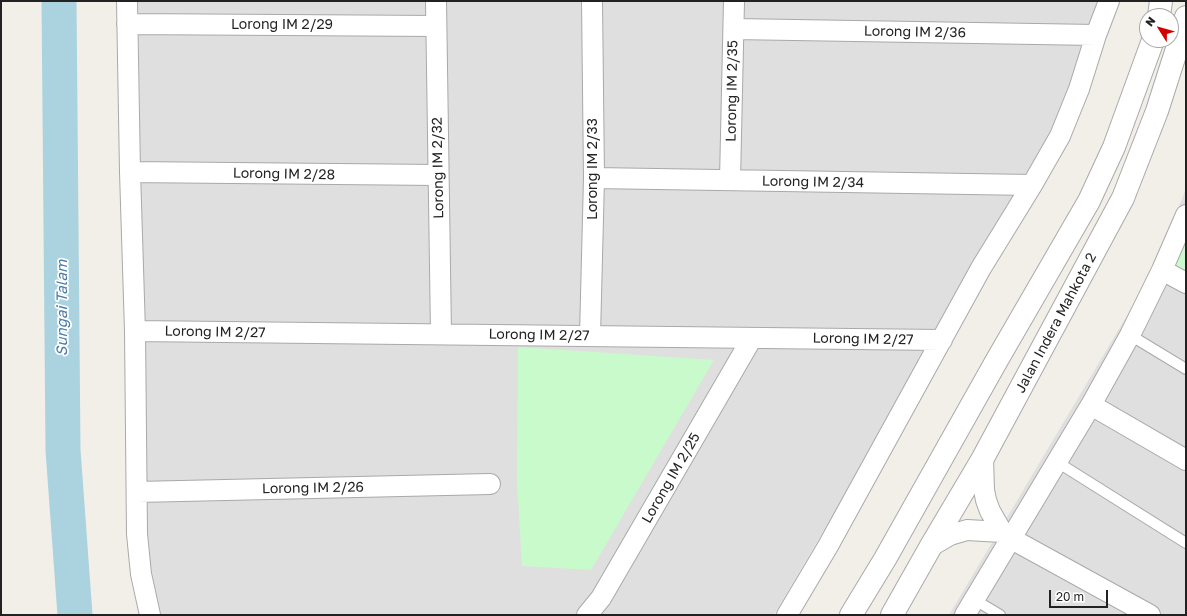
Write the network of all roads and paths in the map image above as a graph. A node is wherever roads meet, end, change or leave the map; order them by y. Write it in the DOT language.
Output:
graph roads {
  1 [pos="127,1"];
  2 [pos="436,1"];
  3 [pos="592,1"];
  4 [pos="734,1"];
  5 [pos="1109,1"];
  6 [pos="1186,17"];
  7 [pos="127,24"];
  8 [pos="436,26"];
  9 [pos="734,29"];
  10 [pos="1096,35"];
  11 [pos="1150,48"];
  12 [pos="130,172"];
  13 [pos="438,175"];
  14 [pos="594,178"];
  15 [pos="730,180"];
  16 [pos="1032,185"];
  17 [pos="1186,214"];
  18 [pos="1162,270"];
  19 [pos="1186,283"];
  20 [pos="135,331"];
  21 [pos="441,334"];
  22 [pos="1130,335"];
  23 [pos="590,336"];
  24 [pos="752,338"];
  25 [pos="942,340"];
  26 [pos="1186,369"];
  27 [pos="1091,404"];
  28 [pos="983,458"];
  29 [pos="1186,460"];
  30 [pos="1057,462"];
  31 [pos="490,484"];
  32 [pos="137,492"];
  33 [pos="1007,535"];
  34 [pos="1186,543"];
  35 [pos="931,546"];
  36 [pos="970,607"];
  37 [pos="150,615"];
  38 [pos="587,615"];
  39 [pos="787,615"];
  40 [pos="851,615"];
  41 [pos="892,615"];
  42 [pos="1000,615"];
  43 [pos="1150,615"];
  1 -- 7 [label="street"];
  2 -- 8 [label="street, Lorong IM 2/32"];
  3 -- 14 [label="street, Lorong IM 2/33"];
  4 -- 9 [label="street, Lorong IM 2/35"];
  5 -- 10 [label="street"];
  6 -- 28 [label="street, Jalan Indera Mahkota 2"];
  7 -- 8 [label="street, Lorong IM 2/29"];
  7 -- 12 [label="street"];
  8 -- 13 [label="street, Lorong IM 2/32"];
  9 -- 10 [label="street, Lorong IM 2/36"];
  9 -- 15 [label="street, Lorong IM 2/35"];
  10 -- 16 [label="street"];
  11 -- 40 [label="street"];
  12 -- 13 [label="street, Lorong IM 2/28"];
  12 -- 20 [label="street"];
  13 -- 21 [label="street, Lorong IM 2/32"];
  14 -- 15 [label="street, Lorong IM 2/34"];
  14 -- 23 [label="street, Lorong IM 2/33"];
  15 -- 16 [label="street, Lorong IM 2/34"];
  16 -- 25 [label="street"];
  17 -- 18 [label="street"];
  18 -- 19 [label="street"];
  18 -- 22 [label="street"];
  20 -- 21 [label="street, Lorong IM 2/27"];
  20 -- 32 [label="street"];
  21 -- 23 [label="street, Lorong IM 2/27"];
  22 -- 26 [label="lane"];
  22 -- 27 [label="street"];
  23 -- 24 [label="street, Lorong IM 2/27"];
  24 -- 25 [label="street, Lorong IM 2/27"];
  24 -- 38 [label="street, Lorong IM 2/25"];
  25 -- 39 [label="street"];
  27 -- 29 [label="street"];
  27 -- 30 [label="street"];
  28 -- 33 [label="street"];
  28 -- 35 [label="street, Jalan Indera Mahkota 2"];
  30 -- 33 [label="street"];
  30 -- 34 [label="lane"];
  31 -- 32 [label="street, Lorong IM 2/26"];
  32 -- 37 [label="street"];
  33 -- 35 [label="street"];
  33 -- 36 [label="street"];
  33 -- 43 [label="street"];
  35 -- 41 [label="street, Jalan Indera Mahkota 2"];
  36 -- 42 [label="lane"];
}
